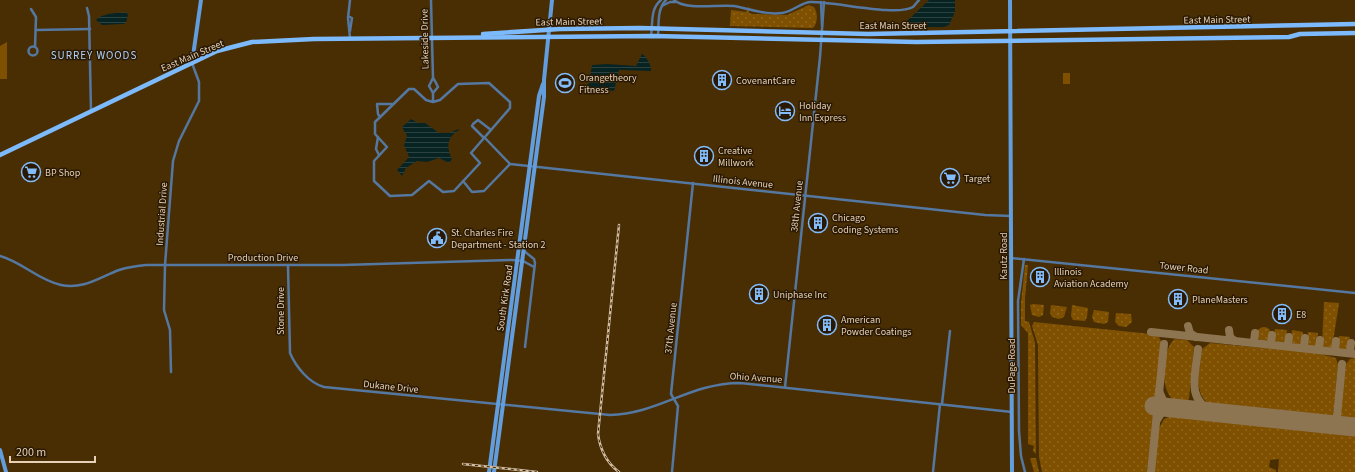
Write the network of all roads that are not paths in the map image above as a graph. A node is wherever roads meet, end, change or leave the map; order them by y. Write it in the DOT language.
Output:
graph roads {
  1 [pos="201,0"];
  2 [pos="350,0"];
  3 [pos="431,0"];
  4 [pos="552,0"];
  5 [pos="666,0"];
  6 [pos="674,0"];
  7 [pos="919,0"];
  8 [pos="1010,0"];
  9 [pos="659,1"];
  10 [pos="823,2"];
  11 [pos="678,3"];
  12 [pos="662,6"];
  13 [pos="86,8"];
  14 [pos="32,9"];
  15 [pos="1355,24"];
  16 [pos="90,29"];
  17 [pos="652,29"];
  18 [pos="658,29"];
  19 [pos="36,30"];
  20 [pos="550,30"];
  21 [pos="822,32"];
  22 [pos="1010,33"];
  23 [pos="1355,33"];
  24 [pos="549,36"];
  25 [pos="651,36"];
  26 [pos="658,36"];
  27 [pos="431,37"];
  28 [pos="350,38"];
  29 [pos="821,40"];
  30 [pos="1010,41"];
  31 [pos="35,47"];
  32 [pos="192,63"];
  33 [pos="432,78"];
  34 [pos="544,80"];
  35 [pos="433,93"];
  36 [pos="433,102"];
  37 [pos="393,104"];
  38 [pos="91,112"];
  39 [pos="380,117"];
  40 [pos="491,130"];
  41 [pos="378,137"];
  42 [pos="484,138"];
  43 [pos="0,155"];
  44 [pos="379,155"];
  45 [pos="510,164"];
  46 [pos="529,166"];
  47 [pos="535,166"];
  48 [pos="462,181"];
  49 [pos="693,183"];
  50 [pos="806,195"];
  51 [pos="1011,216"];
  52 [pos="524,250"];
  53 [pos="0,256"];
  54 [pos="1011,258"];
  55 [pos="1024,259"];
  56 [pos="517,260"];
  57 [pos="523,261"];
  58 [pos="166,265"];
  59 [pos="288,266"];
  60 [pos="534,267"];
  61 [pos="1355,294"];
  62 [pos="950,331"];
  63 [pos="525,347"];
  64 [pos="291,356"];
  65 [pos="170,372"];
  66 [pos="785,387"];
  67 [pos="673,398"];
  68 [pos="941,404"];
  69 [pos="498,405"];
  70 [pos="503,406"];
  71 [pos="1012,412"];
  72 [pos="0,450"];
  73 [pos="6,472"];
  74 [pos="489,472"];
  75 [pos="494,472"];
  76 [pos="672,472"];
  77 [pos="933,472"];
  78 [pos="1012,472"];
  79 [pos="1025,472"];
  1 -- 32 [label="main road"];
  2 -- 28 [label="street"];
  3 -- 27 [label="street, Lakeside Drive"];
  4 -- 20 [label="main road, South Kirk Road"];
  5 -- 12 [label="street"];
  6 -- 11 [label="street"];
  7 -- 10 [label="street"];
  8 -- 22 [label="main road, Kautz Road"];
  9 -- 17 [label="street"];
  10 -- 11 [label="street"];
  10 -- 21 [label="street, 38th Avenue"];
  11 -- 12 [label="street"];
  12 -- 18 [label="street"];
  13 -- 16 [label="street"];
  14 -- 19 [label="street"];
  15 -- 22 [label="main road, East Main Street"];
  16 -- 19 [label="street"];
  16 -- 38 [label="street"];
  17 -- 18 [label="main road, East Main Street"];
  17 -- 20 [label="main road, East Main Street"];
  17 -- 25 [label="street"];
  18 -- 21 [label="main road, East Main Street"];
  18 -- 26 [label="street"];
  19 -- 31 [label="street"];
  20 -- 24 [label="main road, South Kirk Road"];
  20 -- 27 [label="main road, East Main Street"];
  21 -- 22 [label="main road, East Main Street"];
  21 -- 29 [label="street, 38th Avenue"];
  22 -- 30 [label="main road, Kautz Road"];
  23 -- 30 [label="main road, East Main Street"];
  24 -- 25 [label="main road, East Main Street"];
  24 -- 27 [label="main road, East Main Street"];
  24 -- 34 [label="main road, South Kirk Road"];
  25 -- 26 [label="main road, East Main Street"];
  26 -- 29 [label="main road, East Main Street"];
  27 -- 28 [label="main road, East Main Street"];
  27 -- 33 [label="street, Lakeside Drive"];
  28 -- 32 [label="main road, East Main Street"];
  29 -- 30 [label="main road, East Main Street"];
  29 -- 50 [label="street, 38th Avenue"];
  30 -- 51 [label="main road, Kautz Road"];
  32 -- 38 [label="main road, East Main Street"];
  32 -- 58 [label="street, Industrial Drive"];
  33 -- 35 [label="street, Lakeside Drive"];
  33 -- 35 [label="street, Lakeside Drive"];
  34 -- 46 [label="main road, South Kirk Road"];
  34 -- 47 [label="main road, South Kirk Road"];
  35 -- 36 [label="street, Lakeside Drive"];
  36 -- 37 [label="street"];
  36 -- 40 [label="street"];
  37 -- 39 [label="street"];
  37 -- 39 [label="street"];
  38 -- 43 [label="main road, East Main Street"];
  39 -- 41 [label="street"];
  40 -- 42 [label="street"];
  40 -- 42 [label="street"];
  41 -- 44 [label="street"];
  41 -- 44 [label="street"];
  42 -- 45 [label="street"];
  42 -- 48 [label="street"];
  44 -- 48 [label="street"];
  45 -- 46 [label="street, Illinois Avenue"];
  45 -- 48 [label="street"];
  46 -- 47 [label="street, Illinois Avenue"];
  46 -- 56 [label="main road, South Kirk Road"];
  47 -- 49 [label="street, Illinois Avenue"];
  47 -- 52 [label="main road, South Kirk Road"];
  49 -- 50 [label="street, Illinois Avenue"];
  49 -- 67 [label="street, 37th Avenue"];
  50 -- 51 [label="street, Illinois Avenue"];
  50 -- 66 [label="street, 38th Avenue"];
  51 -- 54 [label="main road, Kautz Road"];
  52 -- 57 [label="main road, South Kirk Road"];
  52 -- 60 [label="street"];
  53 -- 58 [label="street, Production Drive"];
  54 -- 55 [label="street, Tower Road"];
  54 -- 71 [label="main road, Kautz Road"];
  55 -- 61 [label="street, Tower Road"];
  55 -- 79 [label="street, DuPage Road"];
  56 -- 57 [label="street, Production Drive"];
  56 -- 59 [label="street, Production Drive"];
  56 -- 69 [label="main road, South Kirk Road"];
  57 -- 60 [label="street, Production Drive"];
  57 -- 70 [label="main road, South Kirk Road"];
  58 -- 59 [label="street, Production Drive"];
  58 -- 65 [label="street, Industrial Drive"];
  59 -- 64 [label="street, Stone Drive"];
  60 -- 63 [label="street"];
  62 -- 68 [label="street"];
  64 -- 69 [label="street, Dukane Drive"];
  66 -- 67 [label="street, Ohio Avenue"];
  66 -- 68 [label="street, Ohio Avenue"];
  67 -- 70 [label="street, Ohio Avenue"];
  67 -- 76 [label="street, 37th Avenue"];
  68 -- 71 [label="street, Ohio Avenue"];
  68 -- 77 [label="street"];
  69 -- 70 [label="street, Dukane Drive"];
  69 -- 74 [label="main road, South Kirk Road"];
  70 -- 75 [label="main road, South Kirk Road"];
  71 -- 78 [label="main road, Kautz Road"];
  72 -- 73 [label="main road"];
}
